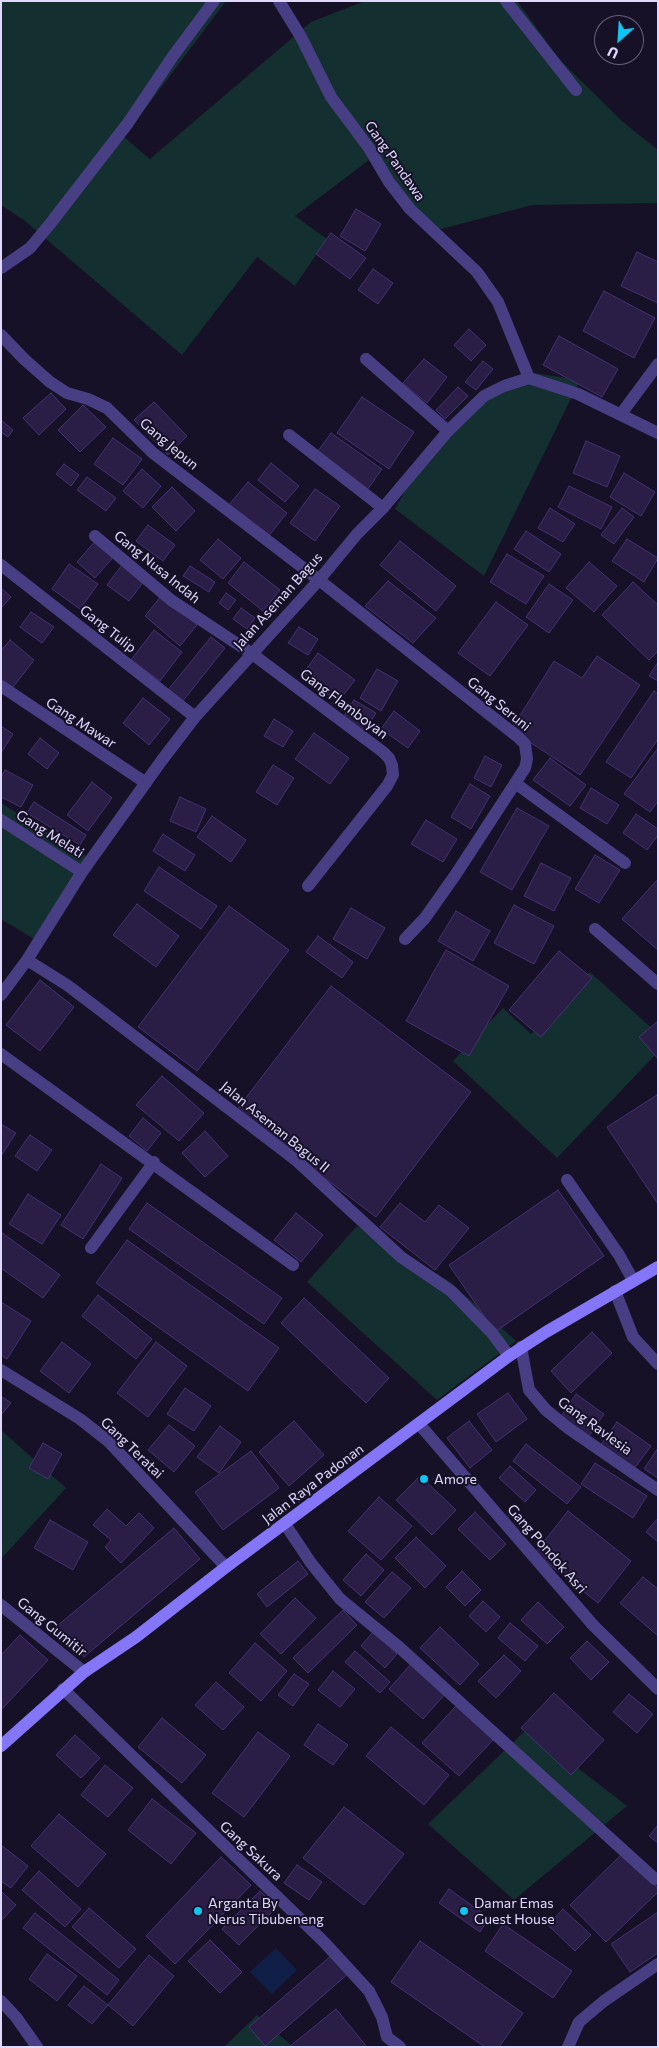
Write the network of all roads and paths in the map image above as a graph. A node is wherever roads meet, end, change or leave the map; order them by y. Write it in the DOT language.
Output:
graph roads {
  1 [pos="214,1"];
  2 [pos="279,1"];
  3 [pos="506,1"];
  4 [pos="576,90"];
  5 [pos="4,263"];
  6 [pos="1,334"];
  7 [pos="366,359"];
  8 [pos="658,364"];
  9 [pos="529,378"];
  10 [pos="621,414"];
  11 [pos="448,431"];
  12 [pos="658,433"];
  13 [pos="289,435"];
  14 [pos="384,508"];
  15 [pos="95,536"];
  16 [pos="1,565"];
  17 [pos="318,580"];
  18 [pos="251,653"];
  19 [pos="1,686"];
  20 [pos="195,716"];
  21 [pos="146,783"];
  22 [pos="515,783"];
  23 [pos="1,820"];
  24 [pos="626,864"];
  25 [pos="82,872"];
  26 [pos="308,886"];
  27 [pos="595,929"];
  28 [pos="405,939"];
  29 [pos="27,960"];
  30 [pos="658,984"];
  31 [pos="1,995"];
  32 [pos="1,1054"];
  33 [pos="154,1162"];
  34 [pos="567,1180"];
  35 [pos="91,1248"];
  36 [pos="293,1265"];
  37 [pos="658,1267"];
  38 [pos="633,1280"];
  39 [pos="615,1291"];
  40 [pos="521,1347"];
  41 [pos="510,1356"];
  42 [pos="658,1364"];
  43 [pos="1,1370"];
  44 [pos="419,1424"];
  45 [pos="658,1490"];
  46 [pos="285,1524"];
  47 [pos="226,1567"];
  48 [pos="1,1605"];
  49 [pos="84,1672"];
  50 [pos="63,1689"];
  51 [pos="658,1689"];
  52 [pos="1,1746"];
  53 [pos="655,1879"];
  54 [pos="658,1964"];
  55 [pos="1,2002"];
  56 [pos="37,2047"];
  57 [pos="400,2047"];
  58 [pos="568,2047"];
  1 -- 5 [label="street"];
  2 -- 9 [label="street, Gang Pandawa"];
  3 -- 4 [label="street"];
  6 -- 17 [label="street, Gang Jepun"];
  7 -- 11 [label="street"];
  8 -- 10 [label="street"];
  9 -- 10 [label="street"];
  9 -- 11 [label="street, Jalan Aseman Bagus"];
  10 -- 12 [label="street"];
  11 -- 14 [label="street, Jalan Aseman Bagus"];
  13 -- 14 [label="street"];
  14 -- 17 [label="street, Jalan Aseman Bagus"];
  15 -- 18 [label="street, Gang Nusa Indah"];
  16 -- 20 [label="street, Gang Tulip"];
  17 -- 18 [label="street, Jalan Aseman Bagus"];
  17 -- 22 [label="street, Gang Seruni"];
  18 -- 20 [label="street, Jalan Aseman Bagus"];
  18 -- 26 [label="street, Gang Flamboyan"];
  19 -- 21 [label="street, Gang Mawar"];
  20 -- 21 [label="street, Jalan Aseman Bagus"];
  21 -- 25 [label="street, Jalan Aseman Bagus"];
  22 -- 24 [label="street"];
  22 -- 28 [label="street, Gang Seruni"];
  23 -- 25 [label="street, Gang Melati"];
  25 -- 29 [label="street, Jalan Aseman Bagus"];
  27 -- 30 [label="street"];
  29 -- 31 [label="street, Jalan Aseman Bagus"];
  29 -- 41 [label="street, Jalan Aseman Bagus II"];
  32 -- 33 [label="street"];
  33 -- 35 [label="street"];
  33 -- 36 [label="street"];
  34 -- 38 [label="street"];
  37 -- 38 [label="main road, Jalan Raya Padonan"];
  38 -- 39 [label="main road, Jalan Raya Padonan"];
  39 -- 40 [label="main road, Jalan Raya Padonan"];
  39 -- 42 [label="street"];
  40 -- 41 [label="main road, Jalan Raya Padonan"];
  40 -- 45 [label="street, Gang Ravlesia"];
  41 -- 44 [label="main road, Jalan Raya Padonan"];
  43 -- 47 [label="street, Gang Teratai"];
  44 -- 46 [label="main road, Jalan Raya Padonan"];
  44 -- 51 [label="street, Gang Pondok Asri"];
  46 -- 47 [label="main road, Jalan Raya Padonan"];
  46 -- 53 [label="street"];
  47 -- 49 [label="main road, Jalan Raya Padonan"];
  48 -- 49 [label="street, Gang Gumitir"];
  49 -- 50 [label="main road, Jalan Raya Padonan"];
  50 -- 52 [label="main road, Jalan Raya Padonan"];
  50 -- 57 [label="street, Gang Sakura"];
  54 -- 58 [label="street"];
  55 -- 56 [label="street"];
}
